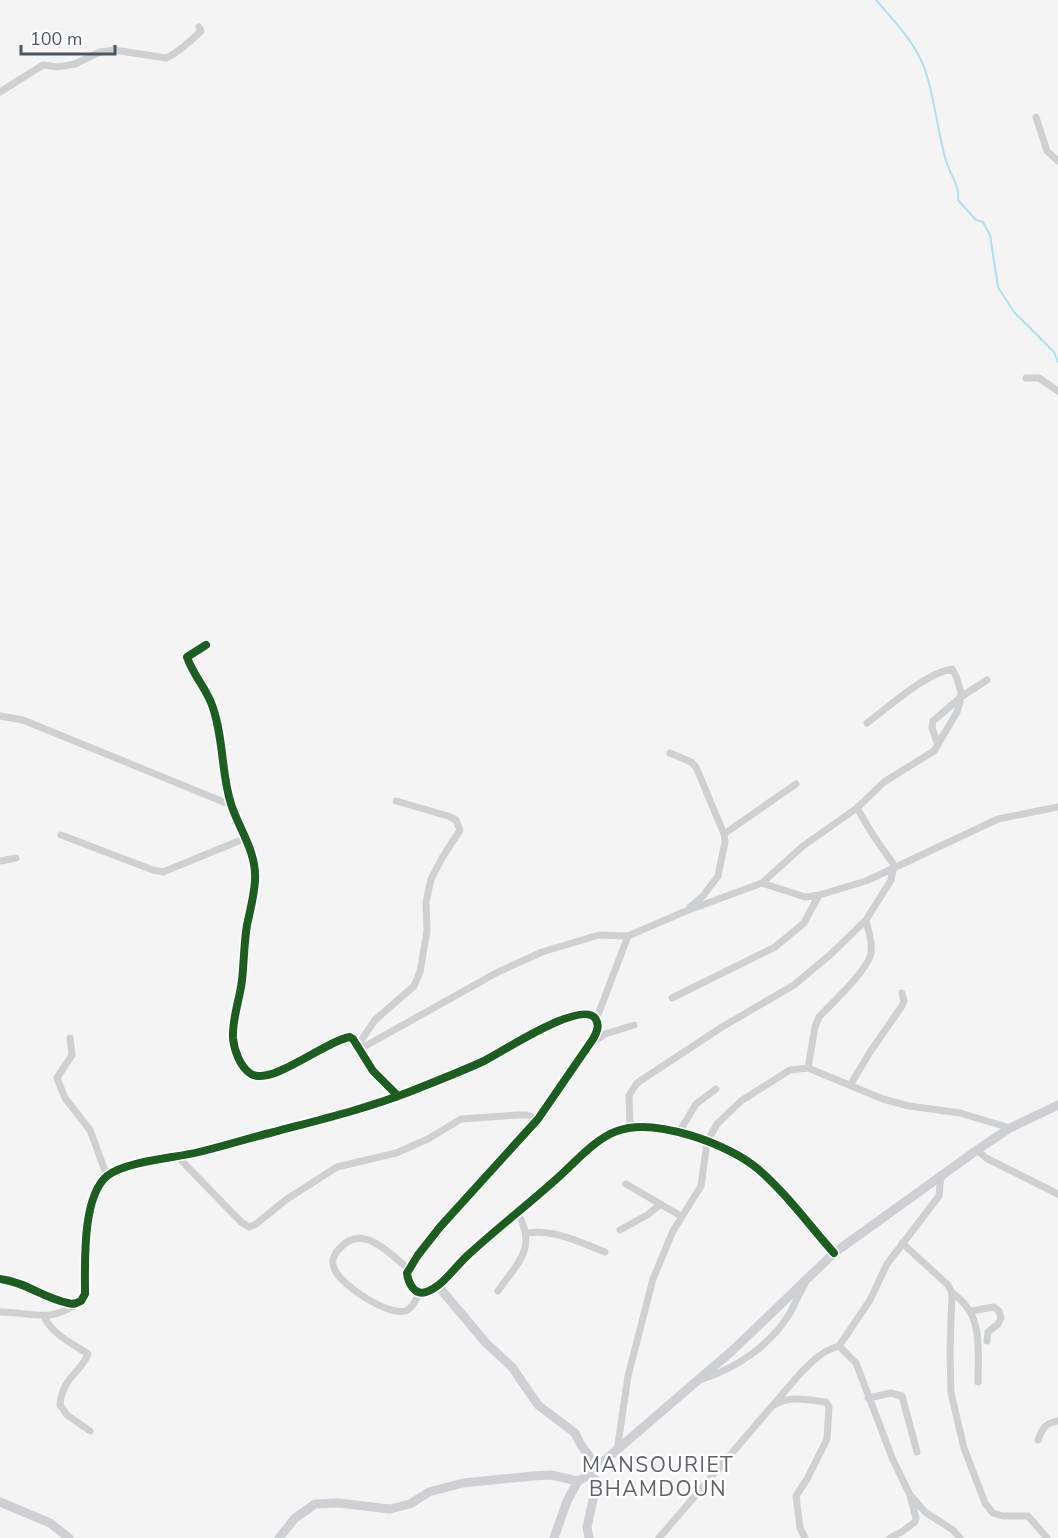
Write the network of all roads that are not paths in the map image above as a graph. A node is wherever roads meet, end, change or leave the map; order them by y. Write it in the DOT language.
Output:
graph roads {
  1 [pos="199,27"];
  2 [pos="0,92"];
  3 [pos="1036,117"];
  4 [pos="1058,160"];
  5 [pos="1026,378"];
  6 [pos="1058,391"];
  7 [pos="206,645"];
  8 [pos="987,681"];
  9 [pos="961,697"];
  10 [pos="0,716"];
  11 [pos="867,723"];
  12 [pos="938,745"];
  13 [pos="670,753"];
  14 [pos="796,784"];
  15 [pos="396,801"];
  16 [pos="231,805"];
  17 [pos="1058,807"];
  18 [pos="857,808"];
  19 [pos="724,834"];
  20 [pos="62,835"];
  21 [pos="246,838"];
  22 [pos="16,858"];
  23 [pos="0,861"];
  24 [pos="894,866"];
  25 [pos="762,883"];
  26 [pos="819,895"];
  27 [pos="686,911"];
  28 [pos="866,920"];
  29 [pos="628,936"];
  30 [pos="902,993"];
  31 [pos="672,998"];
  32 [pos="596,1020"];
  33 [pos="634,1025"];
  34 [pos="70,1038"];
  35 [pos="589,1046"];
  36 [pos="359,1047"];
  37 [pos="808,1068"];
  38 [pos="851,1084"];
  39 [pos="716,1089"];
  40 [pos="398,1096"];
  41 [pos="1058,1104"];
  42 [pos="538,1119"];
  43 [pos="630,1127"];
  44 [pos="1010,1128"];
  45 [pos="679,1132"];
  46 [pos="707,1142"];
  47 [pos="977,1150"];
  48 [pos="178,1157"];
  49 [pos="941,1175"];
  50 [pos="107,1176"];
  51 [pos="626,1184"];
  52 [pos="1058,1194"];
  53 [pos="661,1204"];
  54 [pos="517,1212"];
  55 [pos="681,1216"];
  56 [pos="620,1230"];
  57 [pos="526,1233"];
  58 [pos="902,1243"];
  59 [pos="605,1252"];
  60 [pos="834,1253"];
  61 [pos="409,1269"];
  62 [pos="0,1279"];
  63 [pos="806,1281"];
  64 [pos="438,1286"];
  65 [pos="498,1291"];
  66 [pos="420,1293"];
  67 [pos="952,1293"];
  68 [pos="77,1303"];
  69 [pos="970,1311"];
  70 [pos="0,1312"];
  71 [pos="44,1317"];
  72 [pos="987,1341"];
  73 [pos="839,1346"];
  74 [pos="695,1382"];
  75 [pos="978,1382"];
  76 [pos="868,1398"];
  77 [pos="767,1409"];
  78 [pos="1058,1421"];
  79 [pos="90,1431"];
  80 [pos="1038,1440"];
  81 [pos="617,1451"];
  82 [pos="917,1452"];
  83 [pos="594,1470"];
  84 [pos="578,1481"];
  85 [pos="910,1495"];
  86 [pos="0,1502"];
  87 [pos="69,1538"];
  88 [pos="279,1538"];
  89 [pos="554,1538"];
  90 [pos="589,1538"];
  91 [pos="659,1538"];
  92 [pos="805,1538"];
  93 [pos="890,1538"];
  94 [pos="960,1538"];
  95 [pos="1047,1538"];
  1 -- 2 [label="street"];
  3 -- 4 [label="street"];
  5 -- 6 [label="street"];
  7 -- 16 [label="street"];
  8 -- 9 [label="street"];
  9 -- 11 [label="street"];
  9 -- 12 [label="street"];
  9 -- 12 [label="street"];
  10 -- 16 [label="street"];
  12 -- 18 [label="street"];
  13 -- 19 [label="street"];
  14 -- 19 [label="street"];
  15 -- 36 [label="street"];
  16 -- 21 [label="street"];
  17 -- 24 [label="street"];
  18 -- 24 [label="street"];
  18 -- 25 [label="street"];
  19 -- 27 [label="street"];
  20 -- 21 [label="street"];
  21 -- 36 [label="street"];
  22 -- 23 [label="street"];
  24 -- 26 [label="street"];
  24 -- 28 [label="street"];
  25 -- 26 [label="street"];
  25 -- 27 [label="street"];
  26 -- 31 [label="street"];
  27 -- 29 [label="street"];
  28 -- 37 [label="street"];
  28 -- 43 [label="street"];
  29 -- 32 [label="street"];
  29 -- 36 [label="street"];
  30 -- 38 [label="street"];
  32 -- 35 [label="street"];
  32 -- 40 [label="street"];
  33 -- 35 [label="street"];
  34 -- 50 [label="street"];
  35 -- 42 [label="street"];
  36 -- 40 [label="street"];
  37 -- 38 [label="street"];
  37 -- 46 [label="street"];
  38 -- 44 [label="street"];
  39 -- 45 [label="street"];
  40 -- 48 [label="street"];
  41 -- 44 [label="street"];
  42 -- 48 [label="street"];
  42 -- 61 [label="street"];
  43 -- 45 [label="street"];
  43 -- 54 [label="street"];
  44 -- 47 [label="street"];
  45 -- 46 [label="street"];
  46 -- 55 [label="street"];
  46 -- 60 [label="street"];
  47 -- 49 [label="street"];
  47 -- 52 [label="street"];
  48 -- 50 [label="street"];
  49 -- 58 [label="street"];
  49 -- 60 [label="street"];
  50 -- 68 [label="street"];
  51 -- 53 [label="street"];
  53 -- 55 [label="street"];
  53 -- 56 [label="street"];
  54 -- 57 [label="street"];
  54 -- 64 [label="street"];
  55 -- 81 [label="street"];
  57 -- 59 [label="street"];
  57 -- 65 [label="street"];
  58 -- 67 [label="street"];
  58 -- 73 [label="street"];
  60 -- 63 [label="street"];
  61 -- 66 [label="street"];
  61 -- 66 [label="street"];
  62 -- 68 [label="street"];
  63 -- 74 [label="street"];
  63 -- 74 [label="street"];
  64 -- 66 [label="street"];
  64 -- 83 [label="street"];
  67 -- 69 [label="street"];
  67 -- 95 [label="street"];
  68 -- 71 [label="street"];
  69 -- 72 [label="street"];
  69 -- 75 [label="street"];
  70 -- 71 [label="street"];
  71 -- 79 [label="street"];
  73 -- 76 [label="street"];
  73 -- 77 [label="street"];
  74 -- 81 [label="street"];
  76 -- 82 [label="street"];
  76 -- 85 [label="street"];
  77 -- 91 [label="street"];
  77 -- 92 [label="street"];
  78 -- 80 [label="street"];
  81 -- 83 [label="street"];
  83 -- 84 [label="street"];
  83 -- 90 [label="street"];
  84 -- 88 [label="street"];
  84 -- 89 [label="street"];
  85 -- 93 [label="street"];
  85 -- 94 [label="street"];
  86 -- 87 [label="street"];
}
